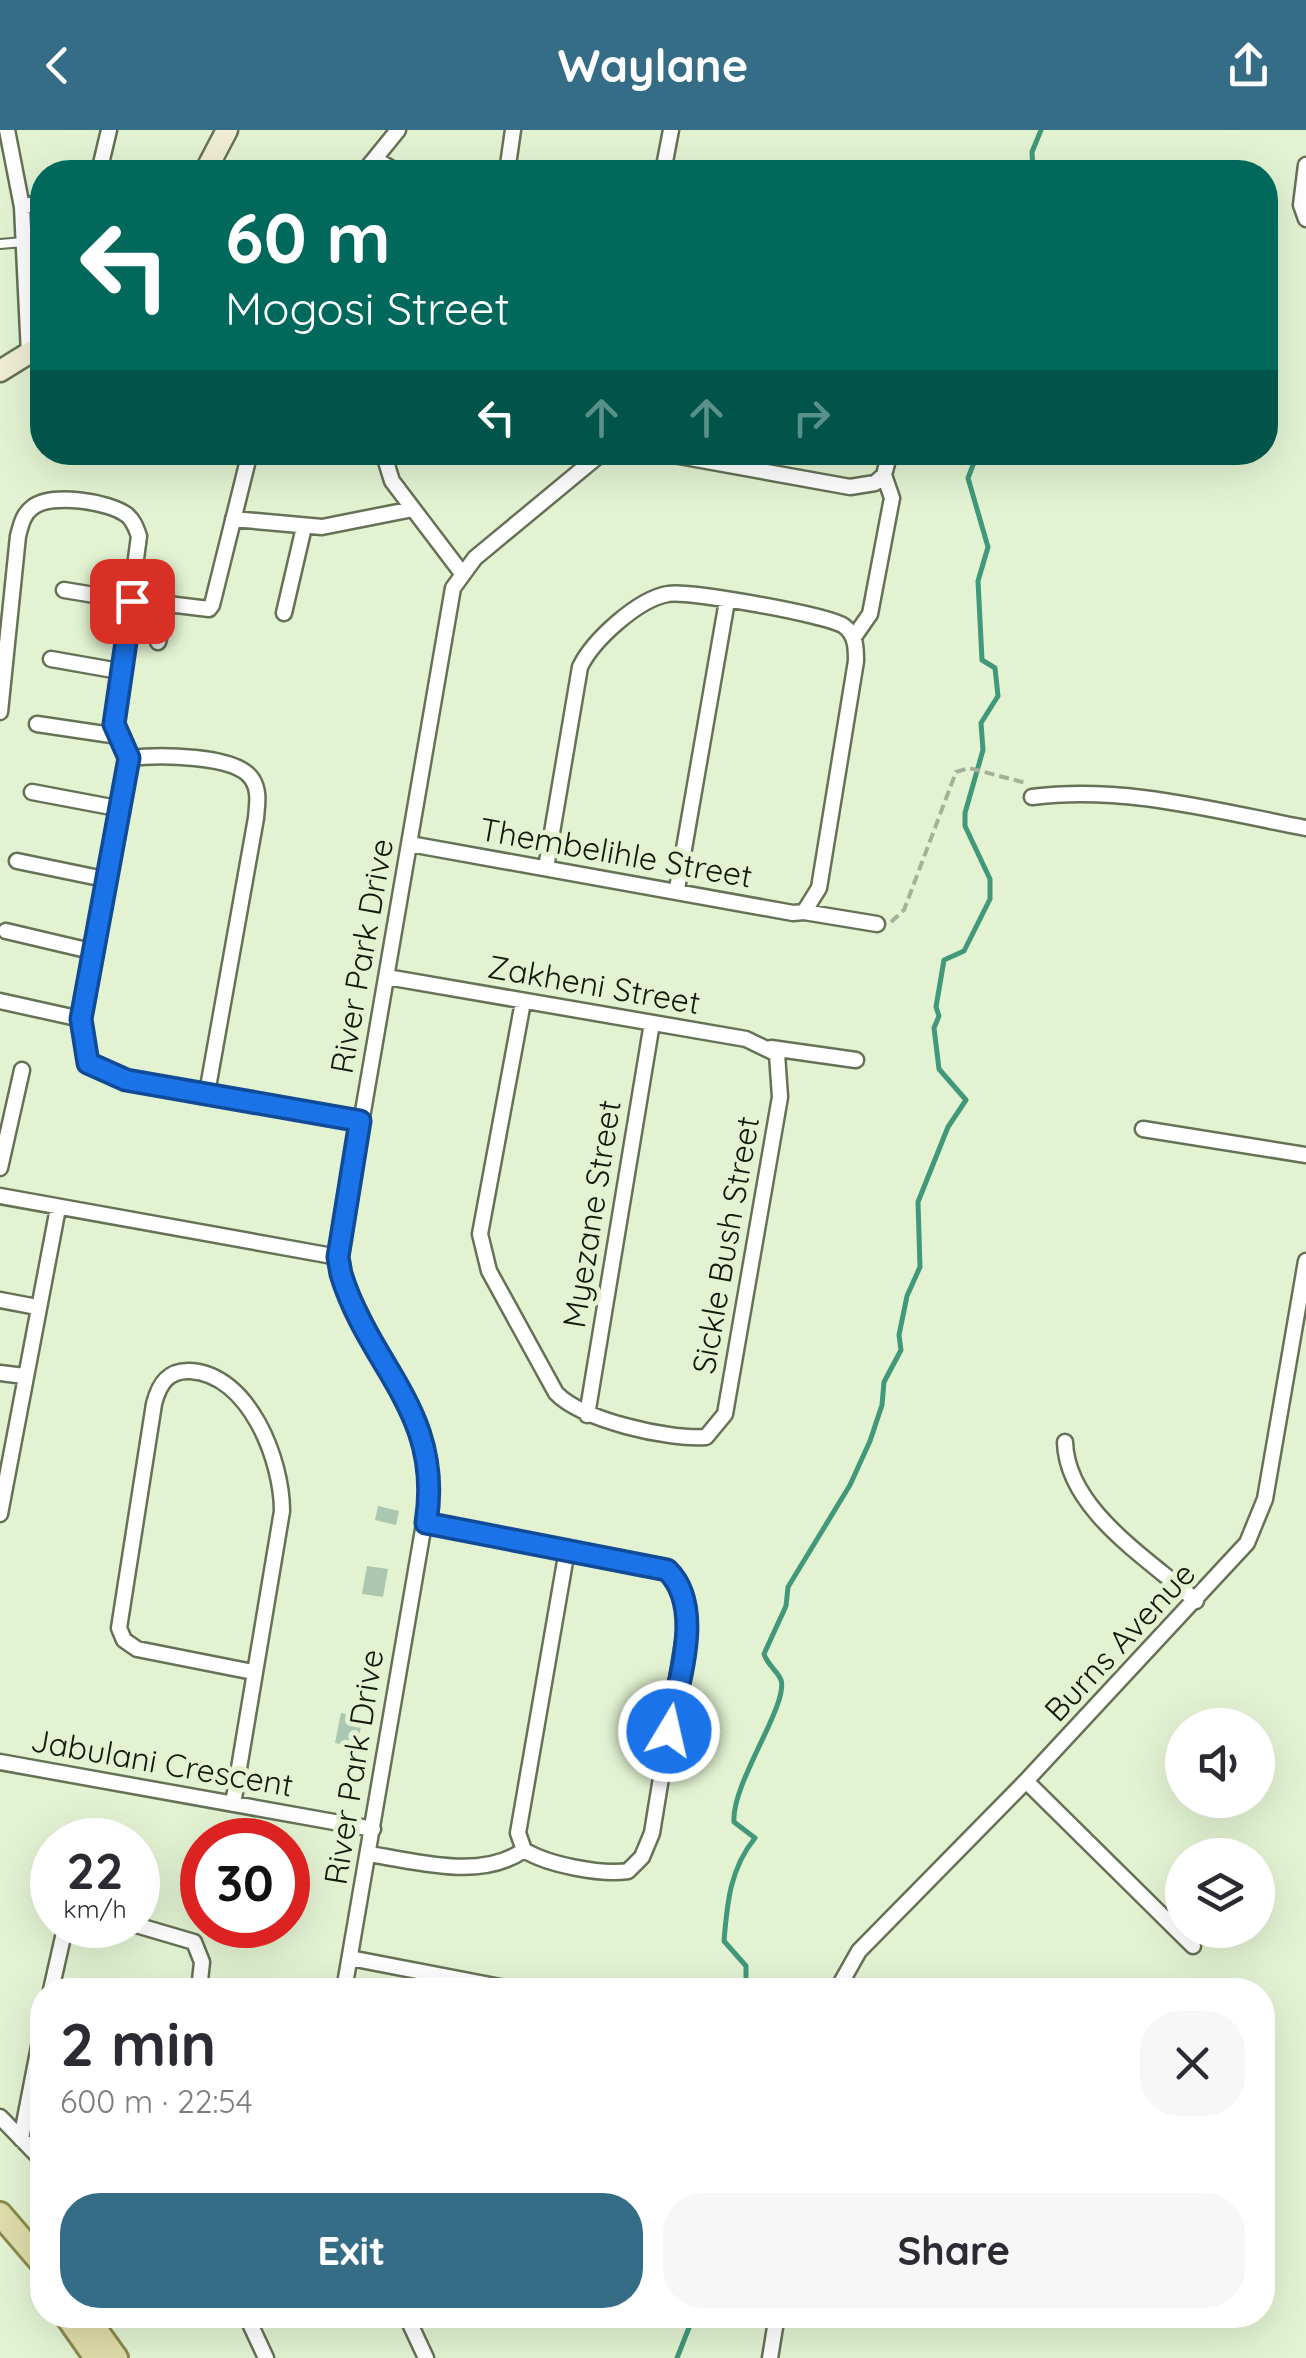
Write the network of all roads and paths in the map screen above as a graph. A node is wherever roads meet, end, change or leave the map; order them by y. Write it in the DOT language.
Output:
graph roads {
  1 [pos="7,130"];
  2 [pos="109,130"];
  3 [pos="227,130"];
  4 [pos="398,130"];
  5 [pos="513,130"];
  6 [pos="671,130"];
  7 [pos="375,158"];
  8 [pos="102,160"];
  9 [pos="212,160"];
  10 [pos="378,160"];
  11 [pos="509,160"];
  12 [pos="665,160"];
  13 [pos="1306,165"];
  14 [pos="30,205"];
  15 [pos="22,207"];
  16 [pos="1306,219"];
  17 [pos="23,242"];
  18 [pos="0,244"];
  19 [pos="30,300"];
  20 [pos="30,354"];
  21 [pos="0,371"];
  22 [pos="247,465"];
  23 [pos="387,465"];
  24 [pos="588,465"];
  25 [pos="771,465"];
  26 [pos="887,465"];
  27 [pos="884,475"];
  28 [pos="413,509"];
  29 [pos="233,520"];
  30 [pos="304,528"];
  31 [pos="0,534"];
  32 [pos="18,536"];
  33 [pos="461,572"];
  34 [pos="64,590"];
  35 [pos="132,601"];
  36 [pos="727,601"];
  37 [pos="7,604"];
  38 [pos="284,612"];
  39 [pos="850,633"];
  40 [pos="158,642"];
  41 [pos="51,659"];
  42 [pos="3,671"];
  43 [pos="118,672"];
  44 [pos="0,712"];
  45 [pos="37,724"];
  46 [pos="118,736"];
  47 [pos="129,758"];
  48 [pos="32,792"];
  49 [pos="1032,797"];
  50 [pos="122,809"];
  51 [pos="1306,828"];
  52 [pos="410,844"];
  53 [pos="17,861"];
  54 [pos="546,868"];
  55 [pos="109,880"];
  56 [pos="677,890"];
  57 [pos="808,909"];
  58 [pos="877,924"];
  59 [pos="6,931"];
  60 [pos="95,952"];
  61 [pos="387,977"];
  62 [pos="0,1001"];
  63 [pos="522,1002"];
  64 [pos="81,1019"];
  65 [pos="652,1023"];
  66 [pos="770,1048"];
  67 [pos="856,1060"];
  68 [pos="22,1070"];
  69 [pos="207,1093"];
  70 [pos="360,1121"];
  71 [pos="1143,1129"];
  72 [pos="1306,1155"];
  73 [pos="0,1168"];
  74 [pos="0,1196"];
  75 [pos="58,1208"];
  76 [pos="338,1257"];
  77 [pos="1306,1261"];
  78 [pos="0,1300"];
  79 [pos="37,1306"];
  80 [pos="0,1373"];
  81 [pos="24,1376"];
  82 [pos="586,1415"];
  83 [pos="1065,1442"];
  84 [pos="6,1443"];
  85 [pos="0,1514"];
  86 [pos="426,1523"];
  87 [pos="567,1550"];
  88 [pos="1196,1601"];
  89 [pos="252,1672"];
  90 [pos="0,1762"];
  91 [pos="1026,1782"];
  92 [pos="233,1804"];
  93 [pos="372,1829"];
  94 [pos="530,1853"];
  95 [pos="368,1854"];
  96 [pos="1165,1919"];
  97 [pos="160,1931"];
  98 [pos="61,1948"];
  99 [pos="350,1958"];
  100 [pos="54,1978"];
  101 [pos="199,1978"];
  102 [pos="346,1978"];
  103 [pos="454,1978"];
  104 [pos="845,1978"];
  105 [pos="30,2092"];
  106 [pos="0,2117"];
  107 [pos="21,2138"];
  108 [pos="30,2147"];
  109 [pos="0,2214"];
  110 [pos="0,2236"];
  111 [pos="30,2249"];
  112 [pos="30,2271"];
  113 [pos="75,2328"];
  114 [pos="95,2328"];
  115 [pos="252,2328"];
  116 [pos="412,2328"];
  117 [pos="775,2328"];
  118 [pos="96,2358"];
  119 [pos="116,2358"];
  120 [pos="266,2358"];
  121 [pos="426,2358"];
  122 [pos="770,2358"];
  1 -- 15 [label="street"];
  2 -- 8 [label="street"];
  3 -- 9 [label="street"];
  4 -- 7 [label="street"];
  5 -- 11 [label="street"];
  6 -- 12 [label="street"];
  7 -- 10 [label="street"];
  13 -- 16 [label="street"];
  14 -- 15 [label="street"];
  15 -- 17 [label="street"];
  17 -- 18 [label="lane"];
  17 -- 19 [label="street"];
  20 -- 21 [label="street"];
  22 -- 29 [label="street"];
  23 -- 28 [label="street"];
  24 -- 33 [label="street"];
  25 -- 27 [label="street"];
  26 -- 27 [label="street"];
  27 -- 39 [label="street"];
  28 -- 30 [label="street"];
  28 -- 33 [label="street"];
  29 -- 30 [label="street"];
  29 -- 40 [label="street"];
  30 -- 38 [label="street"];
  31 -- 32 [label="street"];
  32 -- 35 [label="street"];
  32 -- 37 [label="street"];
  33 -- 52 [label="street, River Park Drive"];
  34 -- 35 [label="street"];
  35 -- 43 [label="street"];
  36 -- 39 [label="street"];
  36 -- 54 [label="street"];
  36 -- 56 [label="street"];
  37 -- 42 [label="street"];
  39 -- 57 [label="street"];
  41 -- 43 [label="street"];
  42 -- 44 [label="street"];
  43 -- 46 [label="street"];
  45 -- 46 [label="street"];
  46 -- 47 [label="street"];
  47 -- 50 [label="street"];
  47 -- 69 [label="street"];
  48 -- 50 [label="street"];
  49 -- 51 [label="street"];
  49 -- 58 [label="path"];
  50 -- 55 [label="street"];
  52 -- 54 [label="street, Thembelihle Street"];
  52 -- 61 [label="street, River Park Drive"];
  53 -- 55 [label="street"];
  54 -- 56 [label="street, Thembelihle Street"];
  55 -- 60 [label="street"];
  56 -- 57 [label="street, Thembelihle Street"];
  57 -- 58 [label="street, Thembelihle Street"];
  59 -- 60 [label="street"];
  60 -- 64 [label="street"];
  61 -- 63 [label="street, Zakheni Street"];
  61 -- 70 [label="street, River Park Drive"];
  62 -- 64 [label="street"];
  63 -- 65 [label="street, Zakheni Street"];
  63 -- 82 [label="street"];
  64 -- 69 [label="street"];
  65 -- 66 [label="street, Zakheni Street"];
  65 -- 82 [label="street, Myezane Street"];
  66 -- 67 [label="street, Zakheni Street"];
  66 -- 82 [label="street, Sickle Bush Street"];
  68 -- 73 [label="street"];
  69 -- 70 [label="street"];
  70 -- 76 [label="street, River Park Drive"];
  71 -- 72 [label="street"];
  74 -- 75 [label="street"];
  75 -- 76 [label="street"];
  75 -- 79 [label="street"];
  76 -- 86 [label="street, River Park Drive"];
  77 -- 88 [label="street, Burns Avenue"];
  78 -- 79 [label="street"];
  79 -- 81 [label="street"];
  80 -- 81 [label="street"];
  81 -- 84 [label="street"];
  83 -- 88 [label="street"];
  84 -- 85 [label="street"];
  86 -- 87 [label="street"];
  86 -- 93 [label="street, River Park Drive"];
  87 -- 94 [label="street"];
  87 -- 94 [label="street"];
  88 -- 91 [label="street, Burns Avenue"];
  89 -- 89 [label="street"];
  89 -- 92 [label="street"];
  90 -- 92 [label="street, Jabulani Crescent"];
  91 -- 96 [label="street"];
  91 -- 104 [label="street, Burns Avenue"];
  92 -- 93 [label="street, Jabulani Crescent"];
  93 -- 95 [label="street, River Park Drive"];
  94 -- 95 [label="street"];
  95 -- 99 [label="street, River Park Drive"];
  97 -- 101 [label="street"];
  98 -- 100 [label="street"];
  99 -- 102 [label="street, River Park Drive"];
  99 -- 103 [label="street"];
  105 -- 107 [label="street"];
  106 -- 107 [label="street"];
  107 -- 108 [label="street"];
  109 -- 111 [label="main road"];
  110 -- 112 [label="main road"];
  113 -- 118 [label="main road"];
  114 -- 119 [label="main road"];
  115 -- 120 [label="street"];
  116 -- 121 [label="street"];
  117 -- 122 [label="street"];
}
